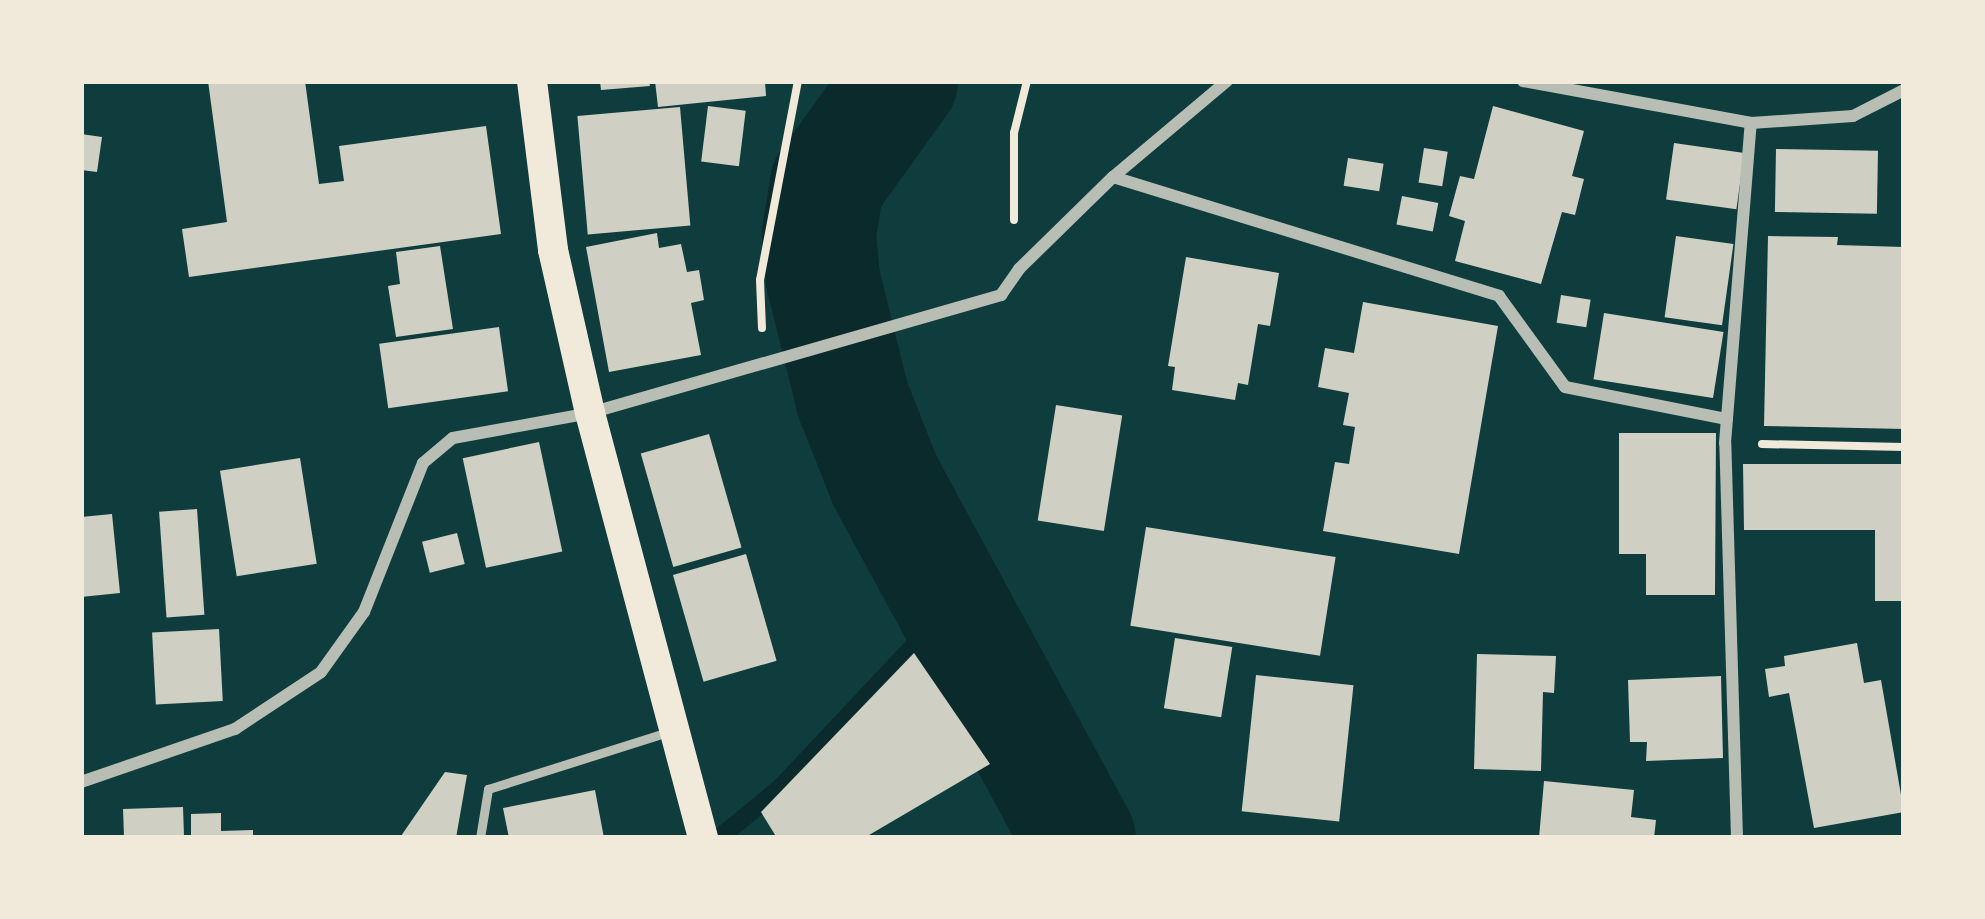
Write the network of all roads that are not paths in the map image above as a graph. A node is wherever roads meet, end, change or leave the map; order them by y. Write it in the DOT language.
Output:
graph roads {
  1 [pos="532,81"];
  2 [pos="1227,81"];
  3 [pos="1523,81"];
  4 [pos="1904,90"];
  5 [pos="1751,123"];
  6 [pos="1113,177"];
  7 [pos="590,413"];
  8 [pos="1727,419"];
  9 [pos="676,729"];
  10 [pos="81,782"];
  11 [pos="480,838"];
  12 [pos="703,838"];
  13 [pos="1737,838"];
  1 -- 7 [label="main road"];
  2 -- 6 [label="street"];
  3 -- 5 [label="street"];
  4 -- 5 [label="street"];
  5 -- 8 [label="street"];
  6 -- 7 [label="street"];
  6 -- 8 [label="street"];
  7 -- 9 [label="main road"];
  7 -- 10 [label="street"];
  8 -- 13 [label="street"];
  9 -- 11 [label="lane"];
  9 -- 12 [label="main road"];
}
